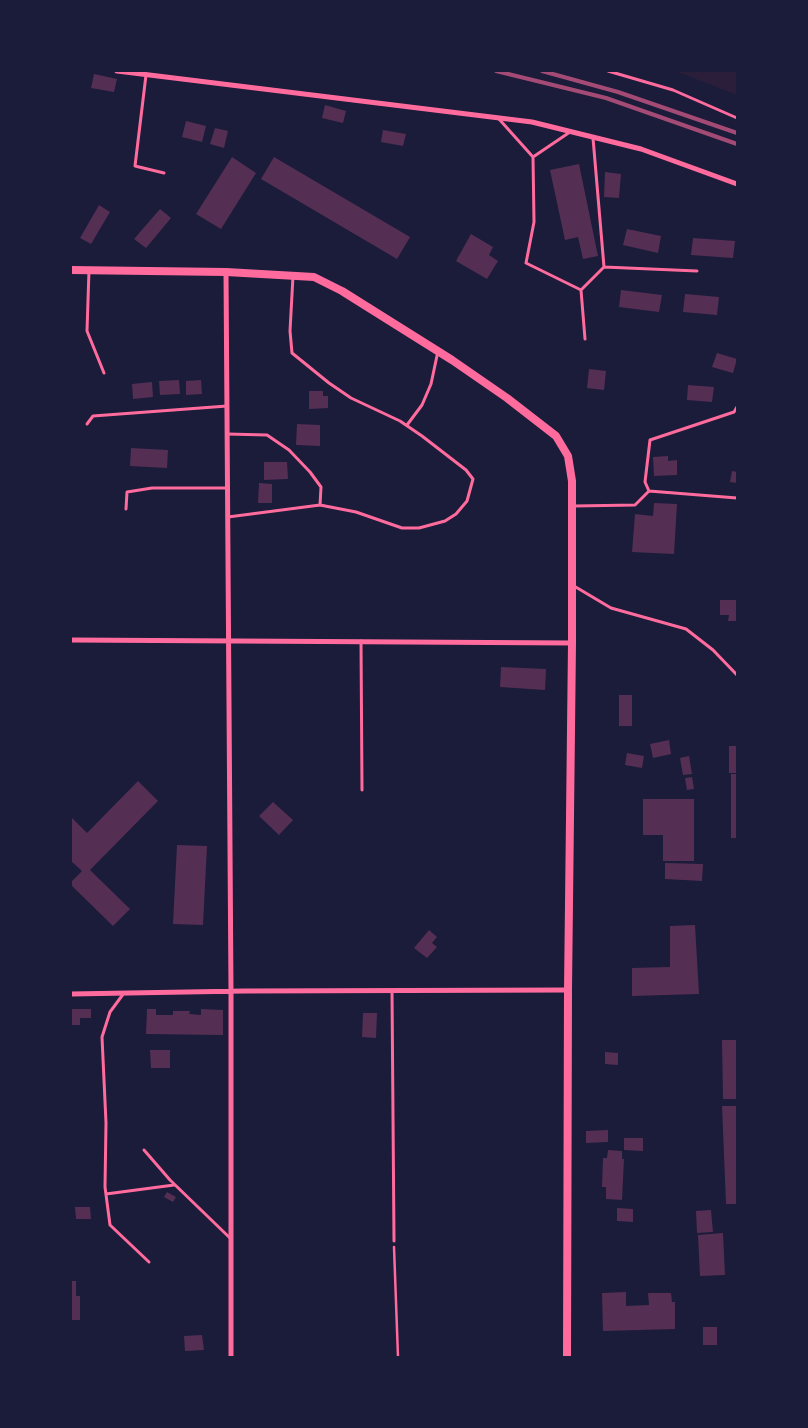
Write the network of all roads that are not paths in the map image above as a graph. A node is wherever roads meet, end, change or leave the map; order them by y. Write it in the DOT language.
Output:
graph roads {
  1 [pos="117,71"];
  2 [pos="608,71"];
  3 [pos="146,75"];
  4 [pos="498,118"];
  5 [pos="737,118"];
  6 [pos="570,132"];
  7 [pos="593,137"];
  8 [pos="533,157"];
  9 [pos="164,173"];
  10 [pos="737,184"];
  11 [pos="604,267"];
  12 [pos="71,270"];
  13 [pos="89,270"];
  14 [pos="697,270"];
  15 [pos="226,272"];
  16 [pos="293,276"];
  17 [pos="581,290"];
  18 [pos="585,339"];
  19 [pos="438,351"];
  20 [pos="104,373"];
  21 [pos="227,406"];
  22 [pos="737,407"];
  23 [pos="87,424"];
  24 [pos="407,426"];
  25 [pos="228,434"];
  26 [pos="228,488"];
  27 [pos="649,491"];
  28 [pos="737,498"];
  29 [pos="320,505"];
  30 [pos="572,506"];
  31 [pos="126,509"];
  32 [pos="228,517"];
  33 [pos="572,586"];
  34 [pos="71,640"];
  35 [pos="229,641"];
  36 [pos="361,641"];
  37 [pos="572,643"];
  38 [pos="737,675"];
  39 [pos="362,790"];
  40 [pos="568,990"];
  41 [pos="231,991"];
  42 [pos="392,991"];
  43 [pos="124,993"];
  44 [pos="71,994"];
  45 [pos="144,1150"];
  46 [pos="175,1185"];
  47 [pos="106,1194"];
  48 [pos="232,1241"];
  49 [pos="394,1241"];
  50 [pos="149,1262"];
  51 [pos="232,1357"];
  52 [pos="567,1357"];
  1 -- 3 [label="street"];
  2 -- 5 [label="lane"];
  3 -- 4 [label="street"];
  3 -- 9 [label="lane"];
  4 -- 6 [label="street"];
  4 -- 8 [label="lane"];
  6 -- 7 [label="street"];
  6 -- 8 [label="lane"];
  7 -- 10 [label="street"];
  7 -- 11 [label="lane"];
  8 -- 17 [label="lane"];
  11 -- 14 [label="lane"];
  11 -- 17 [label="lane"];
  12 -- 13 [label="street"];
  13 -- 15 [label="street"];
  13 -- 20 [label="lane"];
  15 -- 16 [label="street"];
  15 -- 21 [label="street"];
  16 -- 19 [label="street"];
  16 -- 24 [label="lane"];
  17 -- 18 [label="lane"];
  19 -- 24 [label="lane"];
  19 -- 30 [label="street"];
  21 -- 23 [label="lane"];
  21 -- 25 [label="street"];
  22 -- 27 [label="lane"];
  24 -- 29 [label="lane"];
  25 -- 26 [label="street"];
  25 -- 29 [label="lane"];
  26 -- 31 [label="lane"];
  26 -- 32 [label="street"];
  27 -- 28 [label="lane"];
  27 -- 30 [label="lane"];
  29 -- 32 [label="lane"];
  30 -- 33 [label="street"];
  32 -- 35 [label="street"];
  33 -- 37 [label="street"];
  33 -- 38 [label="lane"];
  34 -- 35 [label="street"];
  35 -- 36 [label="street"];
  35 -- 41 [label="street"];
  36 -- 37 [label="street"];
  36 -- 39 [label="lane"];
  37 -- 40 [label="street"];
  40 -- 42 [label="street"];
  40 -- 52 [label="street"];
  41 -- 42 [label="street"];
  41 -- 43 [label="street"];
  41 -- 48 [label="street"];
  42 -- 49 [label="lane"];
  43 -- 44 [label="street"];
  43 -- 47 [label="lane"];
  45 -- 46 [label="lane"];
  46 -- 47 [label="lane"];
  46 -- 48 [label="lane"];
  47 -- 50 [label="lane"];
  48 -- 51 [label="street"];
}
